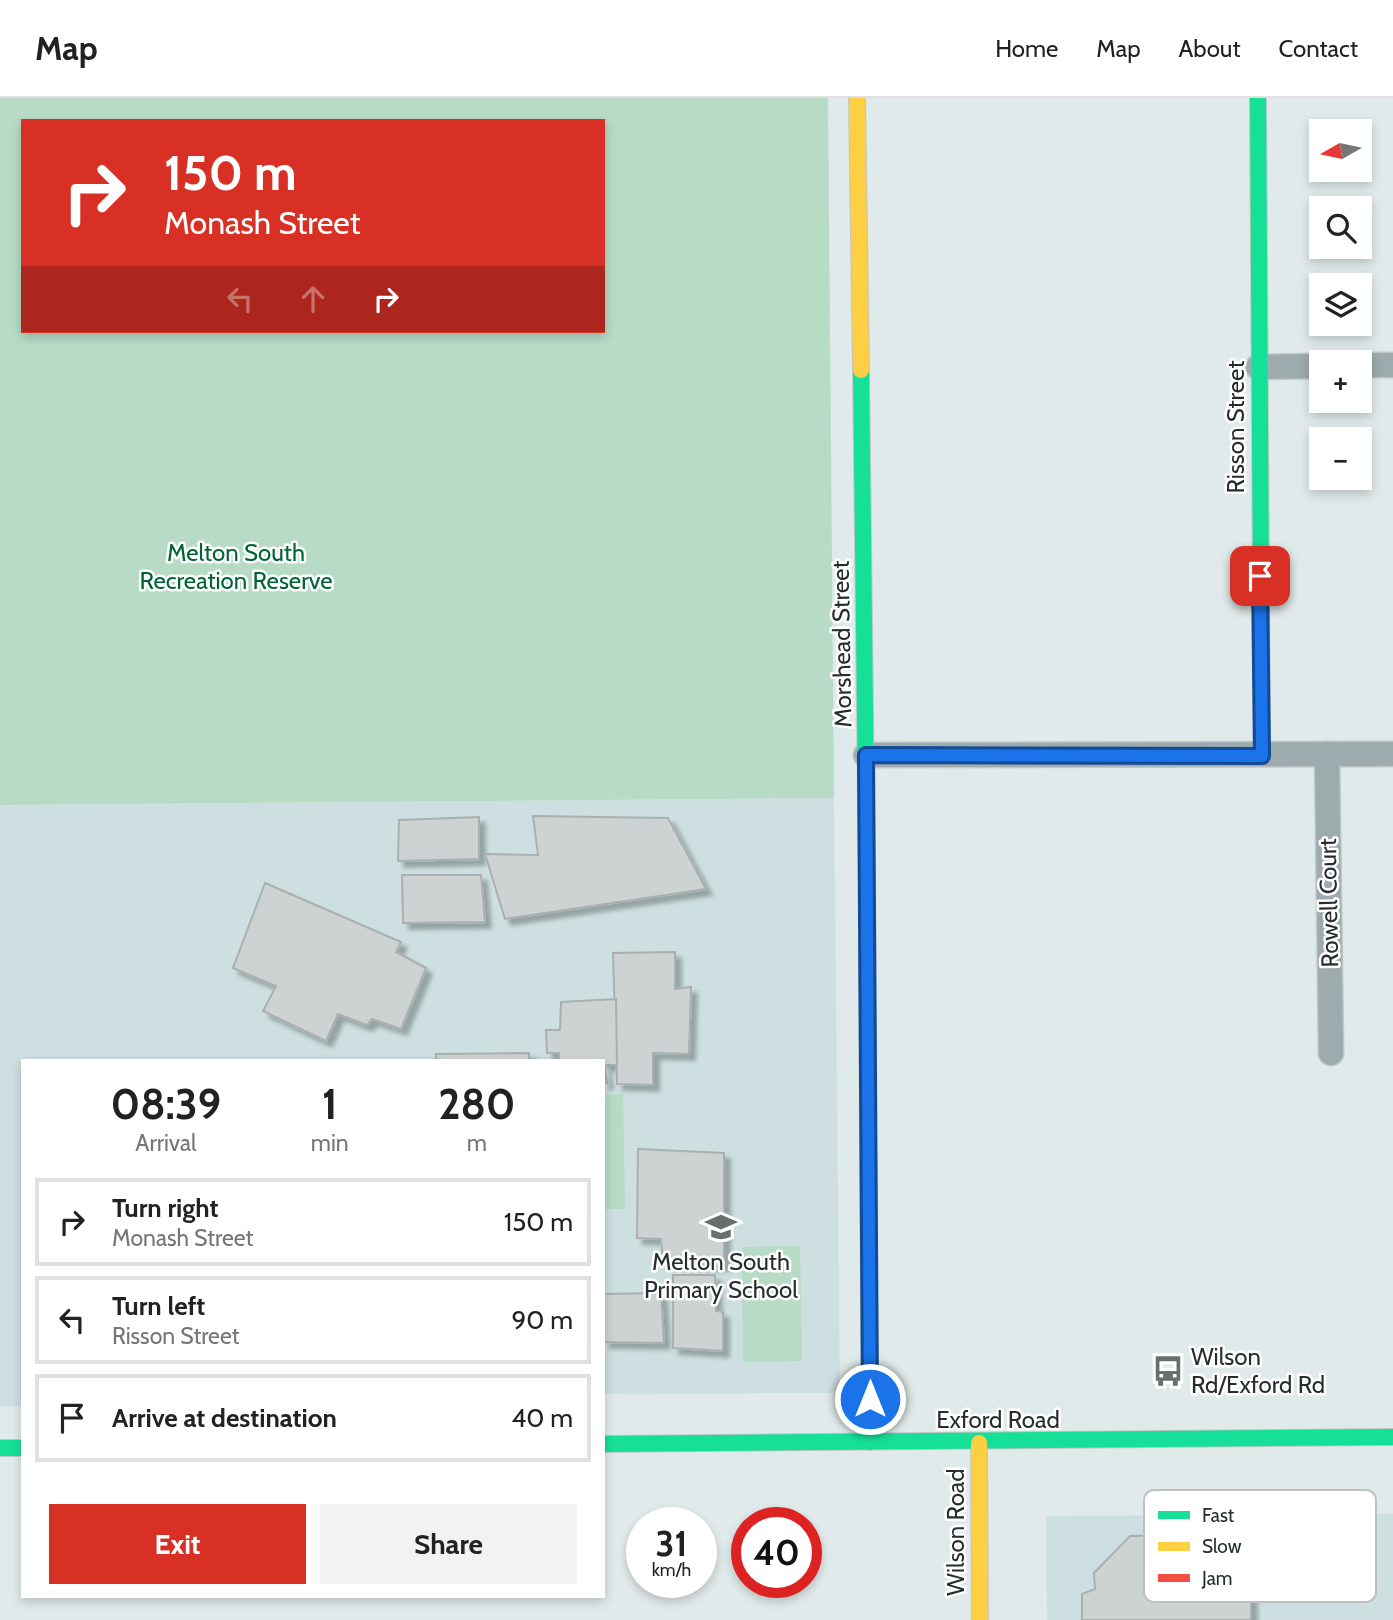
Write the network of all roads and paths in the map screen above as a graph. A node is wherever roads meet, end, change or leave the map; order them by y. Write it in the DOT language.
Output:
graph roads {
  1 [pos="857,98"];
  2 [pos="1258,98"];
  3 [pos="1372,365"];
  4 [pos="1393,365"];
  5 [pos="1309,366"];
  6 [pos="1258,367"];
  7 [pos="1327,754"];
  8 [pos="1393,754"];
  9 [pos="866,755"];
  10 [pos="1262,756"];
  11 [pos="1331,1053"];
  12 [pos="1393,1437"];
  13 [pos="870,1442"];
  14 [pos="979,1443"];
  15 [pos="605,1444"];
  16 [pos="0,1448"];
  17 [pos="21,1448"];
  18 [pos="980,1620"];
  1 -- 9 [label="street, Morshead Street"];
  2 -- 6 [label="street, Risson Street"];
  3 -- 4 [label="street"];
  5 -- 6 [label="street"];
  6 -- 10 [label="street, Risson Street"];
  7 -- 8 [label="street"];
  7 -- 10 [label="street"];
  7 -- 11 [label="street, Rowell Court"];
  9 -- 10 [label="street"];
  9 -- 13 [label="street, Morshead Street"];
  12 -- 14 [label="street, Exford Road"];
  13 -- 14 [label="street, Exford Road"];
  13 -- 15 [label="street, Exford Road"];
  14 -- 18 [label="street, Wilson Road"];
  16 -- 17 [label="street"];
}
